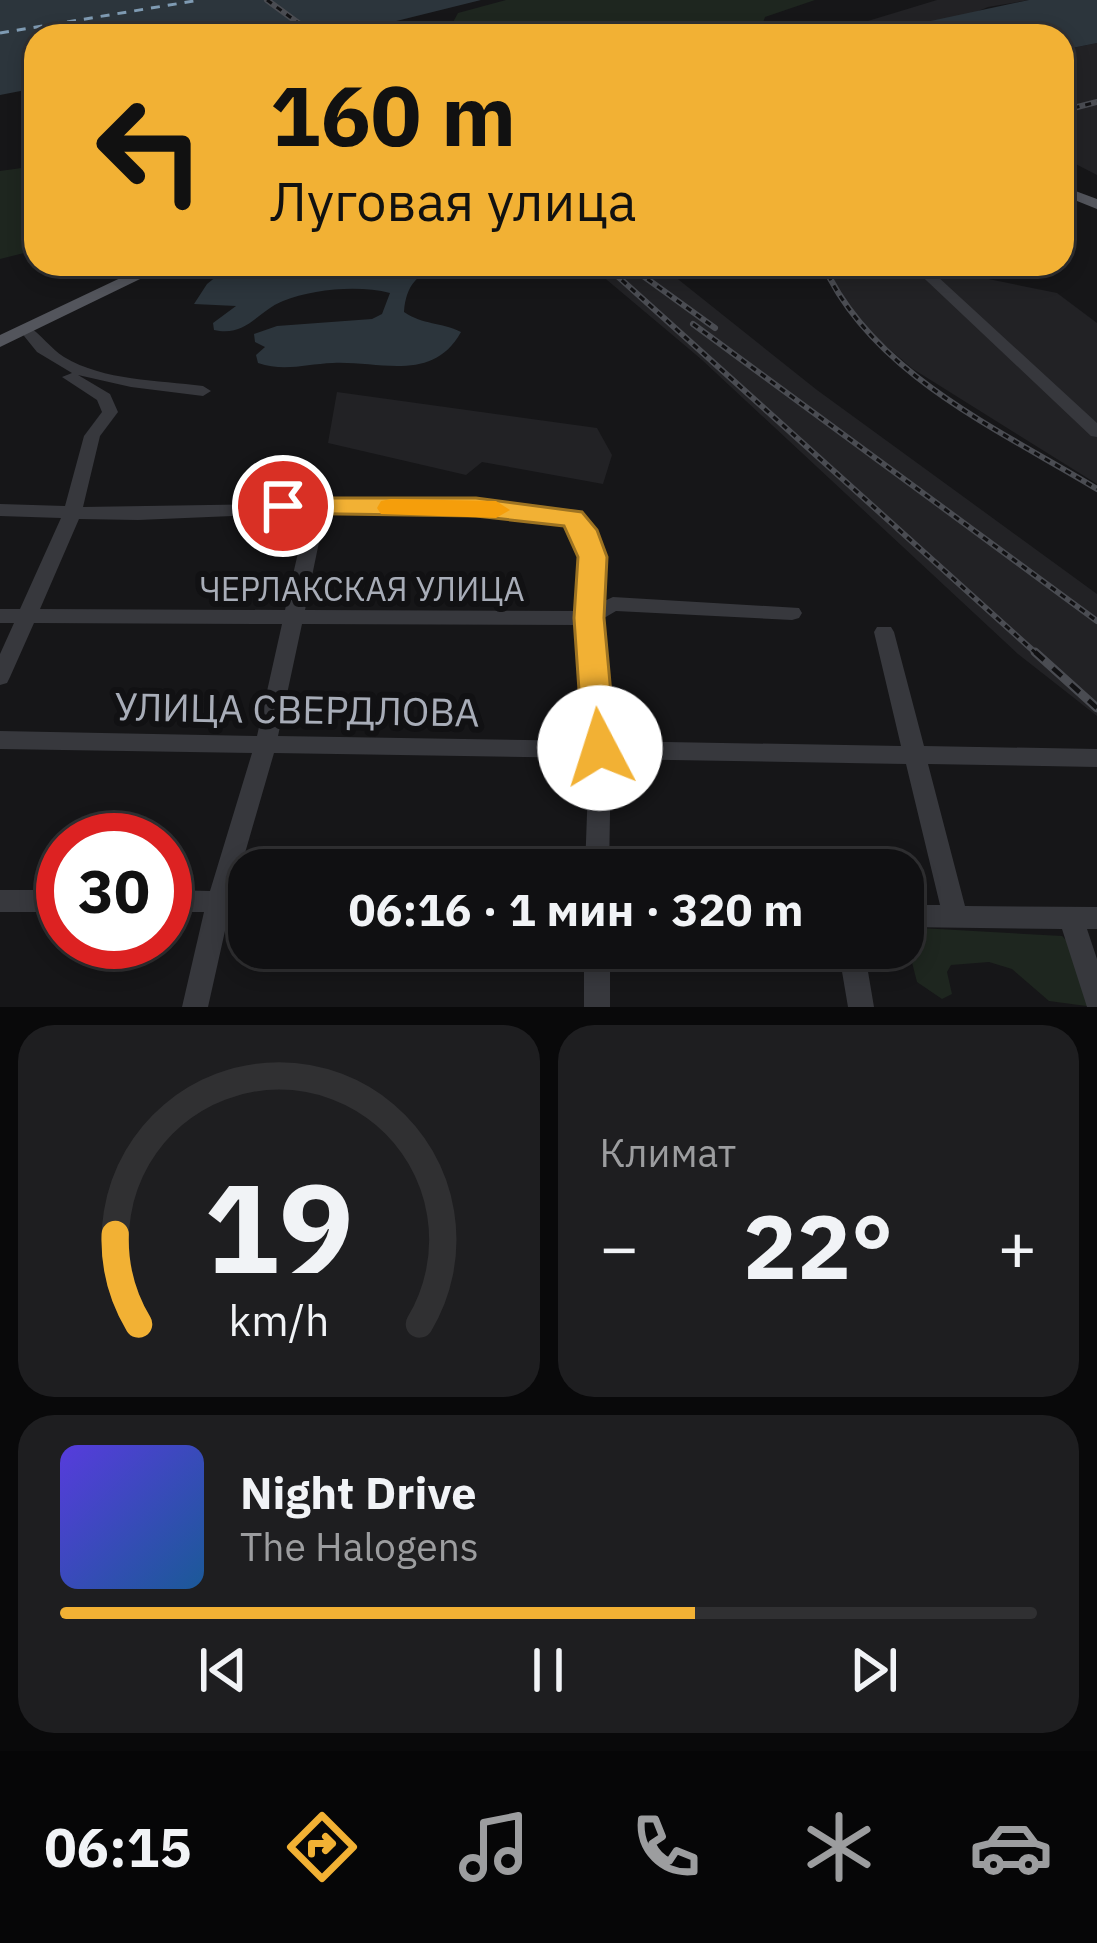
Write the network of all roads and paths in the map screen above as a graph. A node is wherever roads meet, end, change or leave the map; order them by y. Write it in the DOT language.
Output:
graph roads {
  1 [pos="139,276"];
  2 [pos="929,276"];
  3 [pos="28,331"];
  4 [pos="0,342"];
  5 [pos="76,374"];
  6 [pos="202,391"];
  7 [pos="1097,432"];
  8 [pos="317,508"];
  9 [pos="0,510"];
  10 [pos="73,513"];
  11 [pos="792,613"];
  12 [pos="0,616"];
  13 [pos="26,616"];
  14 [pos="291,618"];
  15 [pos="589,618"];
  16 [pos="884,632"];
  17 [pos="0,677"];
  18 [pos="0,740"];
  19 [pos="266,743"];
  20 [pos="600,748"];
  21 [pos="915,753"];
  22 [pos="1097,758"];
  23 [pos="598,849"];
  24 [pos="0,901"];
  25 [pos="36,901"];
  26 [pos="192,901"];
  27 [pos="219,901"];
  28 [pos="228,901"];
  29 [pos="924,916"];
  30 [pos="955,917"];
  31 [pos="1084,918"];
  32 [pos="597,969"];
  33 [pos="855,969"];
  34 [pos="1097,999"];
  35 [pos="195,1007"];
  36 [pos="597,1007"];
  37 [pos="861,1007"];
  1 -- 3 [label="main road"];
  2 -- 7 [label="street"];
  3 -- 4 [label="main road"];
  3 -- 5 [label="street"];
  5 -- 6 [label="street"];
  5 -- 10 [label="street"];
  8 -- 10 [label="street"];
  8 -- 14 [label="street"];
  8 -- 15 [label="street"];
  9 -- 10 [label="street"];
  10 -- 13 [label="street"];
  11 -- 15 [label="street, ЧЕРЛАКСКАЯ УЛИЦА"];
  12 -- 13 [label="street, ЧЕРЛАКСКАЯ УЛИЦА"];
  13 -- 14 [label="street, ЧЕРЛАКСКАЯ УЛИЦА"];
  13 -- 17 [label="street"];
  14 -- 15 [label="street, ЧЕРЛАКСКАЯ УЛИЦА"];
  14 -- 19 [label="street"];
  15 -- 20 [label="street"];
  16 -- 21 [label="street"];
  18 -- 19 [label="street, УЛИЦА СВЕРДЛОВА"];
  19 -- 20 [label="street, УЛИЦА СВЕРДЛОВА"];
  19 -- 27 [label="street"];
  20 -- 21 [label="street, УЛИЦА СВЕРДЛОВА"];
  20 -- 23 [label="street"];
  21 -- 22 [label="street, УЛИЦА СВЕРДЛОВА"];
  21 -- 30 [label="street"];
  24 -- 25 [label="street"];
  26 -- 27 [label="street"];
  27 -- 28 [label="street"];
  27 -- 35 [label="street"];
  29 -- 30 [label="street"];
  30 -- 31 [label="street"];
  31 -- 34 [label="street"];
  32 -- 36 [label="street"];
  33 -- 37 [label="street"];
}
